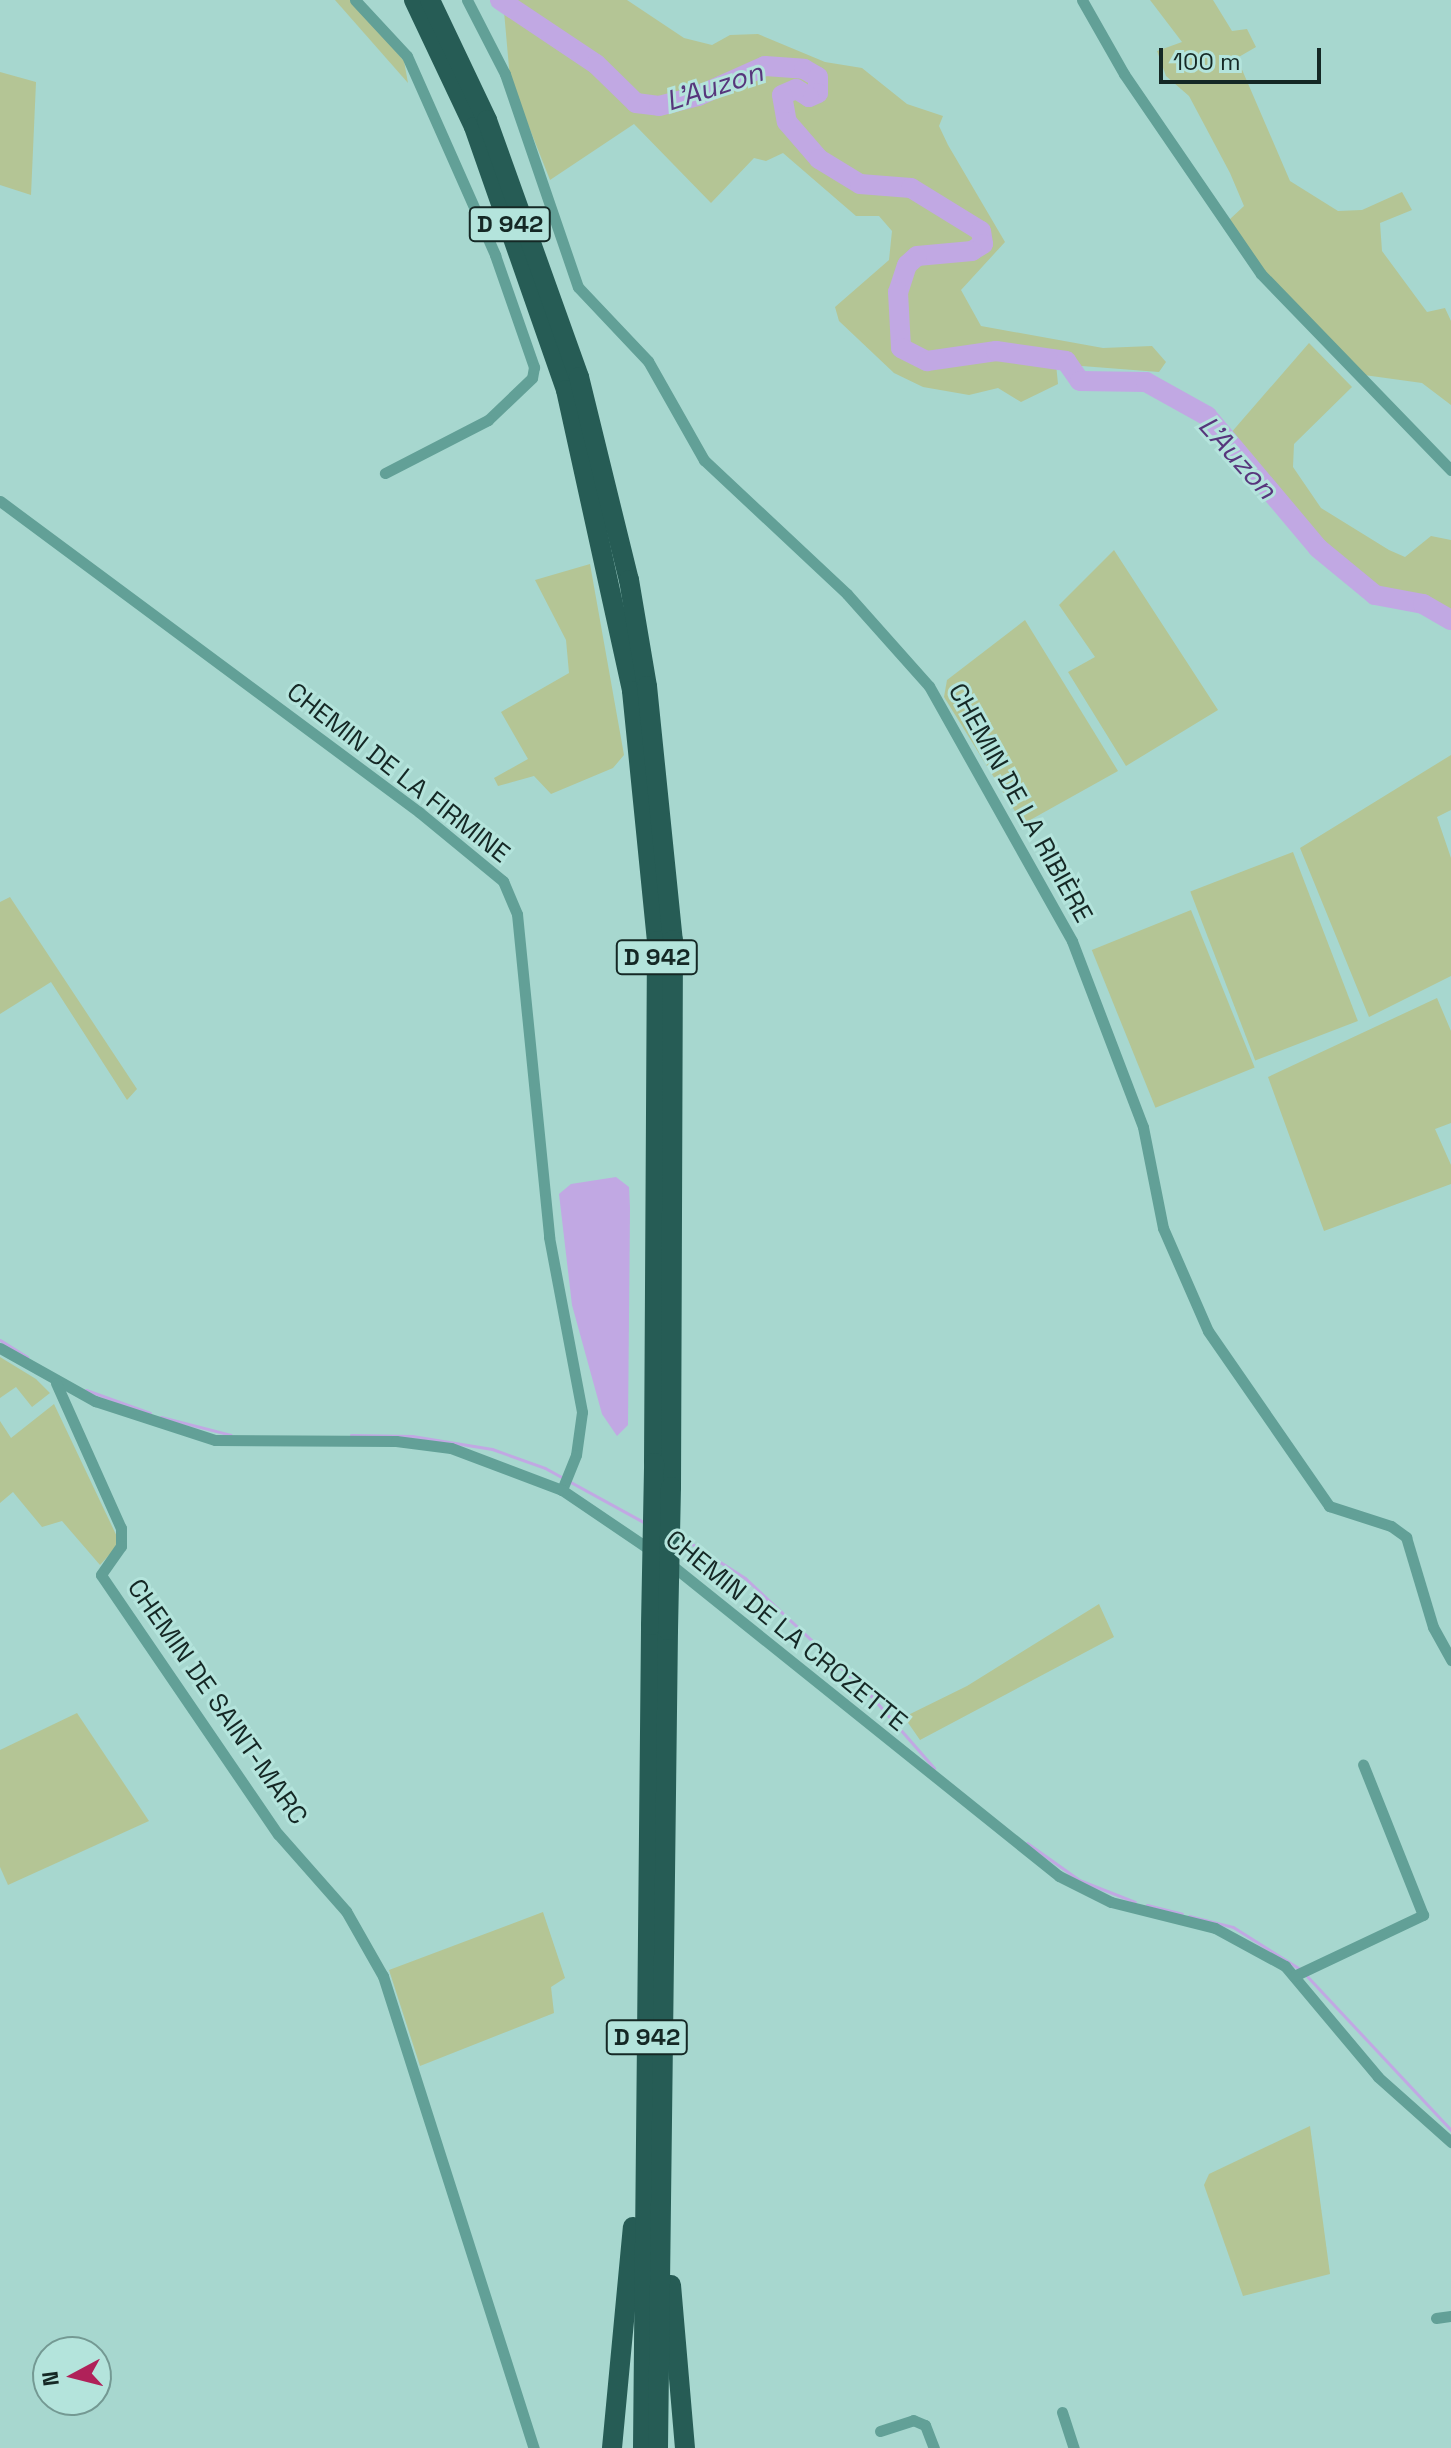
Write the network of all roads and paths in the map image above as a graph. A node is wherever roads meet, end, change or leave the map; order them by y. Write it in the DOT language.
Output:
graph roads {
  1 [pos="355,0"];
  2 [pos="414,0"];
  3 [pos="430,0"];
  4 [pos="467,0"];
  5 [pos="1082,0"];
  6 [pos="1451,470"];
  7 [pos="385,473"];
  8 [pos="0,501"];
  9 [pos="0,1348"];
  10 [pos="56,1383"];
  11 [pos="562,1490"];
  12 [pos="659,1628"];
  13 [pos="1451,1660"];
  14 [pos="1363,1764"];
  15 [pos="1294,1976"];
  16 [pos="654,2102"];
  17 [pos="1451,2142"];
  18 [pos="1451,2316"];
  19 [pos="1436,2318"];
  20 [pos="1062,2412"];
  21 [pos="880,2431"];
  22 [pos="534,2448"];
  23 [pos="612,2448"];
  24 [pos="643,2448"];
  25 [pos="658,2448"];
  26 [pos="685,2448"];
  27 [pos="934,2448"];
  28 [pos="1074,2448"];
  1 -- 7 [label="street"];
  2 -- 12 [label="highway, D 942, bridge"];
  3 -- 12 [label="highway, D 942, bridge"];
  4 -- 13 [label="street, CHEMIN DE LA RIBIÈRE"];
  5 -- 6 [label="street"];
  8 -- 11 [label="street, CHEMIN DE LA FIRMINE"];
  9 -- 10 [label="street, CHEMIN DE LA CROZETTE"];
  10 -- 11 [label="street, CHEMIN DE LA CROZETTE"];
  10 -- 22 [label="street, CHEMIN DE SAINT-MARC"];
  11 -- 15 [label="street, CHEMIN DE LA CROZETTE"];
  12 -- 16 [label="highway, D 942"];
  14 -- 15 [label="street"];
  15 -- 17 [label="street, CHEMIN DE LA CROZETTE"];
  16 -- 23 [label="highway, D 942"];
  16 -- 24 [label="highway, D 942"];
  16 -- 25 [label="highway, D 942"];
  16 -- 26 [label="highway, D 942"];
  18 -- 19 [label="street"];
  20 -- 28 [label="street"];
  21 -- 27 [label="street"];
}
